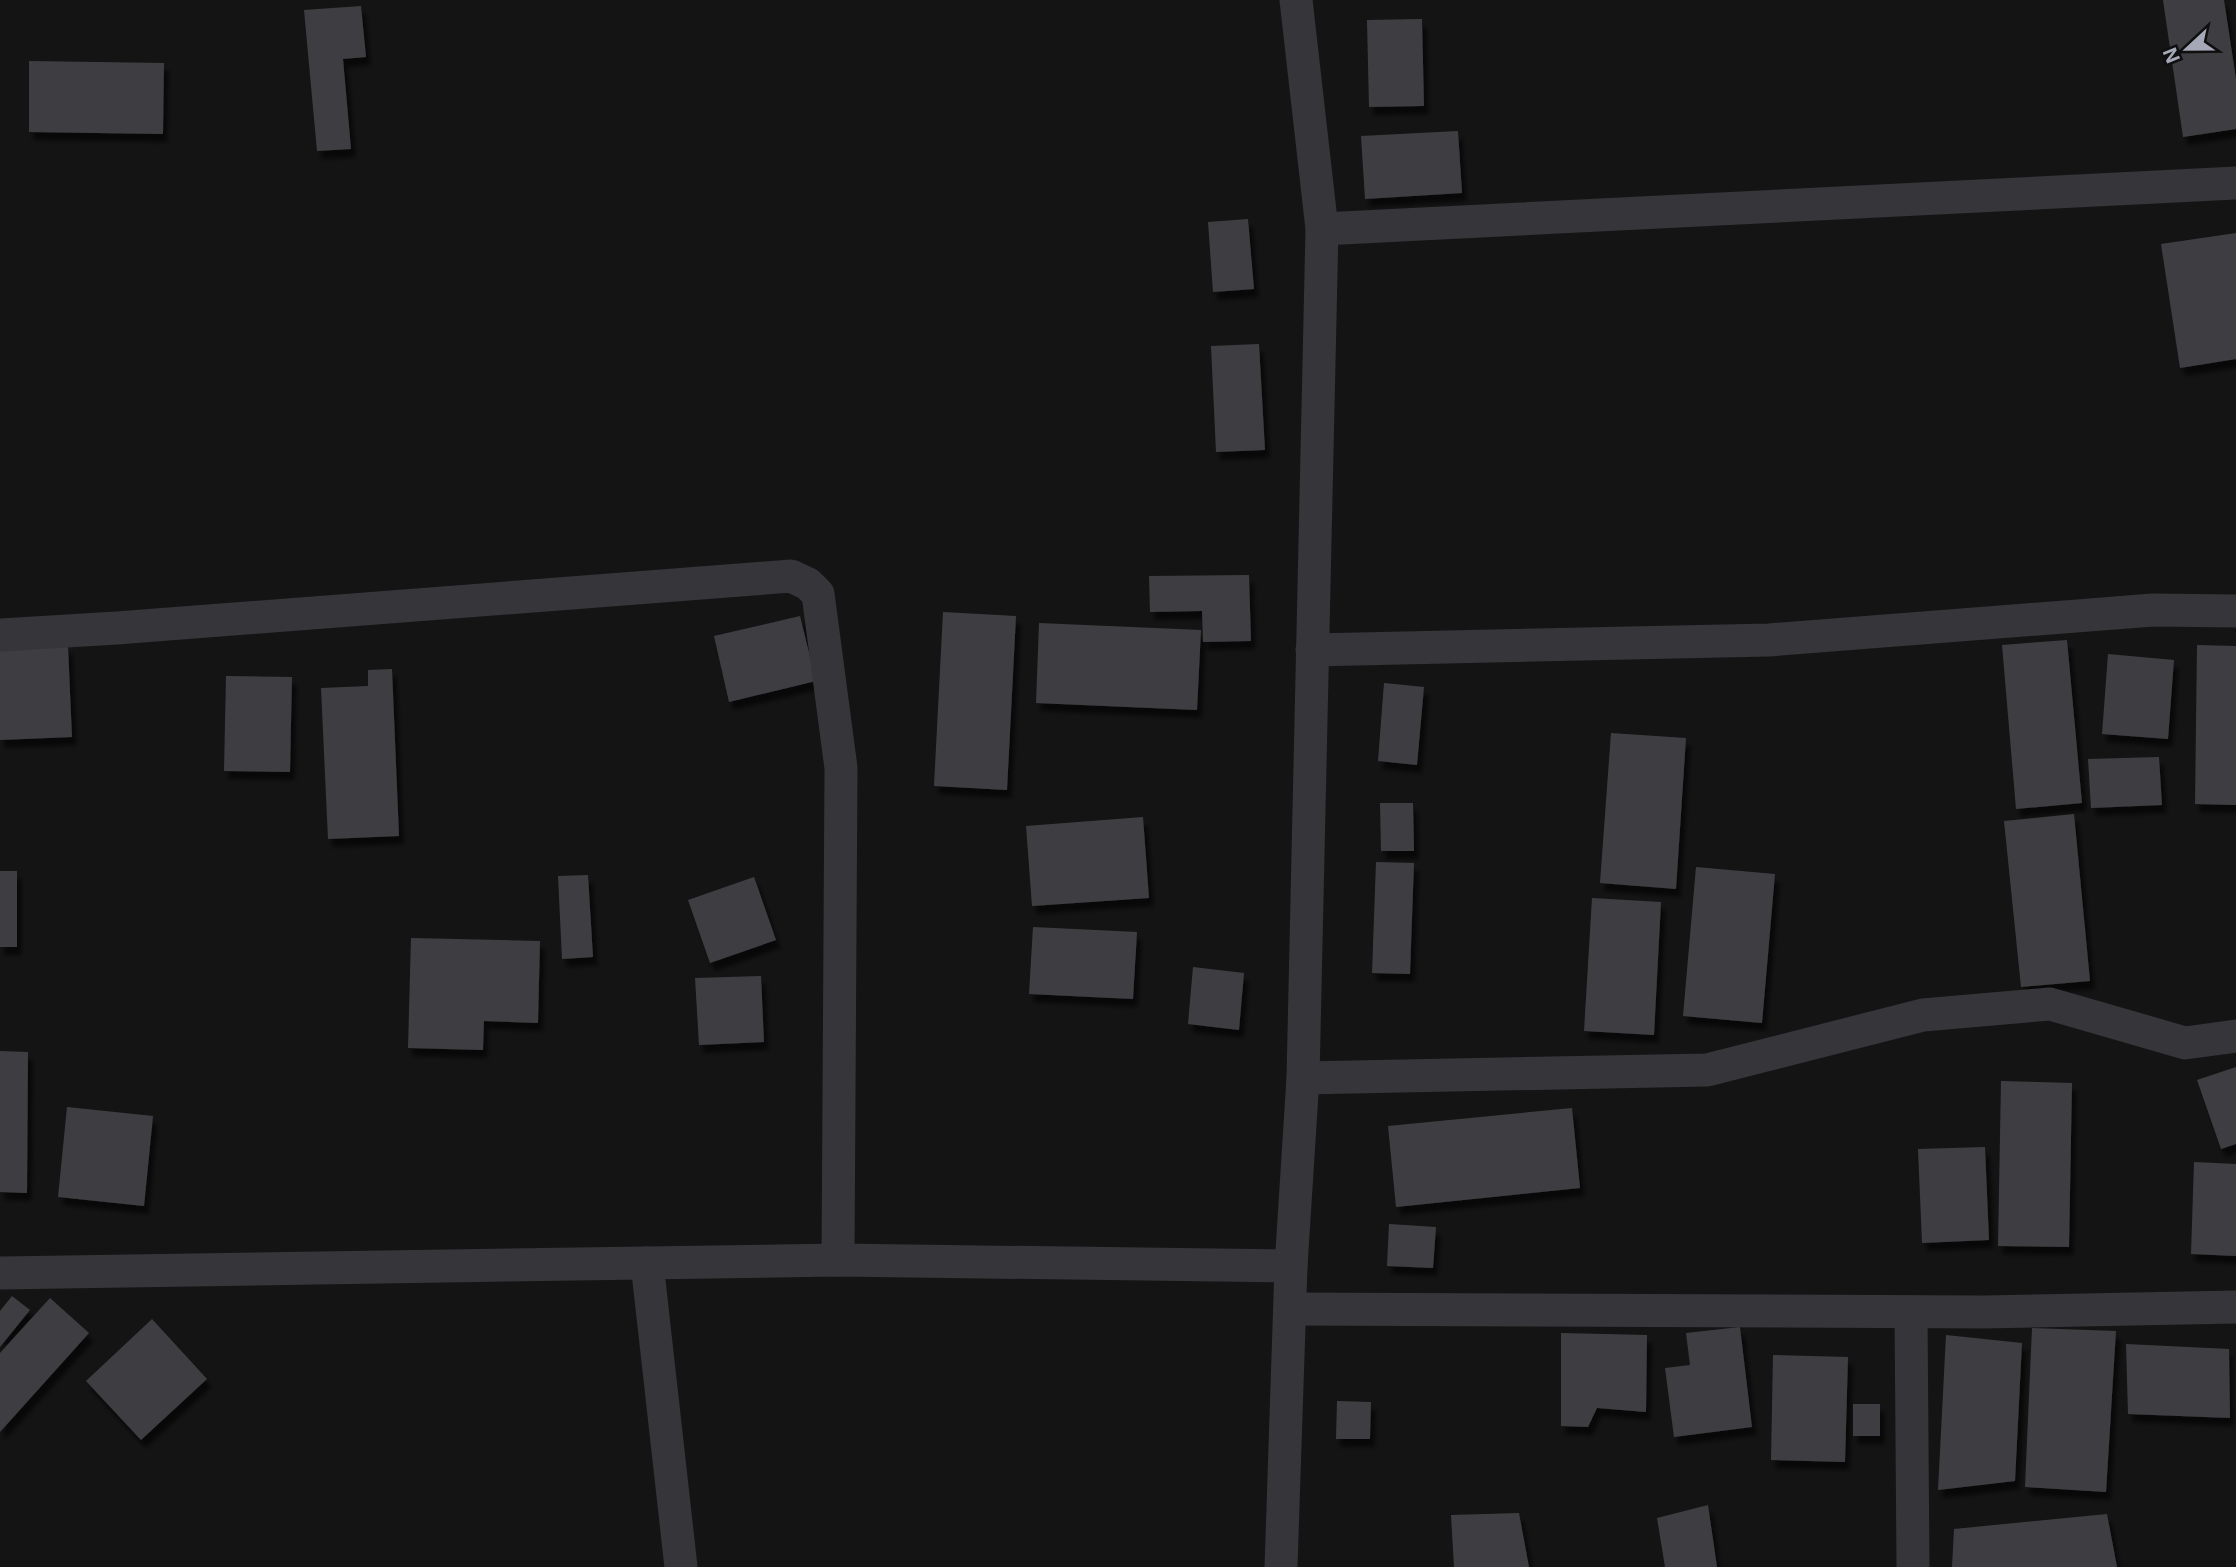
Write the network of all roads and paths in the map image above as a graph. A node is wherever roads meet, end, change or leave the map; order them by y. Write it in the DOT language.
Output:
graph roads {
  1 [pos="1296,0"];
  2 [pos="2236,183"];
  3 [pos="1322,229"];
  4 [pos="2236,611"];
  5 [pos="0,635"];
  6 [pos="1312,650"];
  7 [pos="2236,1036"];
  8 [pos="1303,1078"];
  9 [pos="838,1260"];
  10 [pos="646,1263"];
  11 [pos="1291,1266"];
  12 [pos="0,1273"];
  13 [pos="2236,1307"];
  14 [pos="1290,1309"];
  15 [pos="1911,1312"];
  16 [pos="681,1567"];
  17 [pos="1281,1567"];
  18 [pos="1913,1567"];
  1 -- 3 [label="street"];
  2 -- 3 [label="street"];
  3 -- 6 [label="street"];
  4 -- 6 [label="street"];
  5 -- 9 [label="street"];
  6 -- 8 [label="street"];
  7 -- 8 [label="street"];
  8 -- 11 [label="street"];
  9 -- 10 [label="street"];
  9 -- 11 [label="street"];
  10 -- 12 [label="street"];
  10 -- 16 [label="street"];
  11 -- 14 [label="street"];
  13 -- 15 [label="street"];
  14 -- 15 [label="street"];
  14 -- 17 [label="street"];
  15 -- 18 [label="street"];
}
